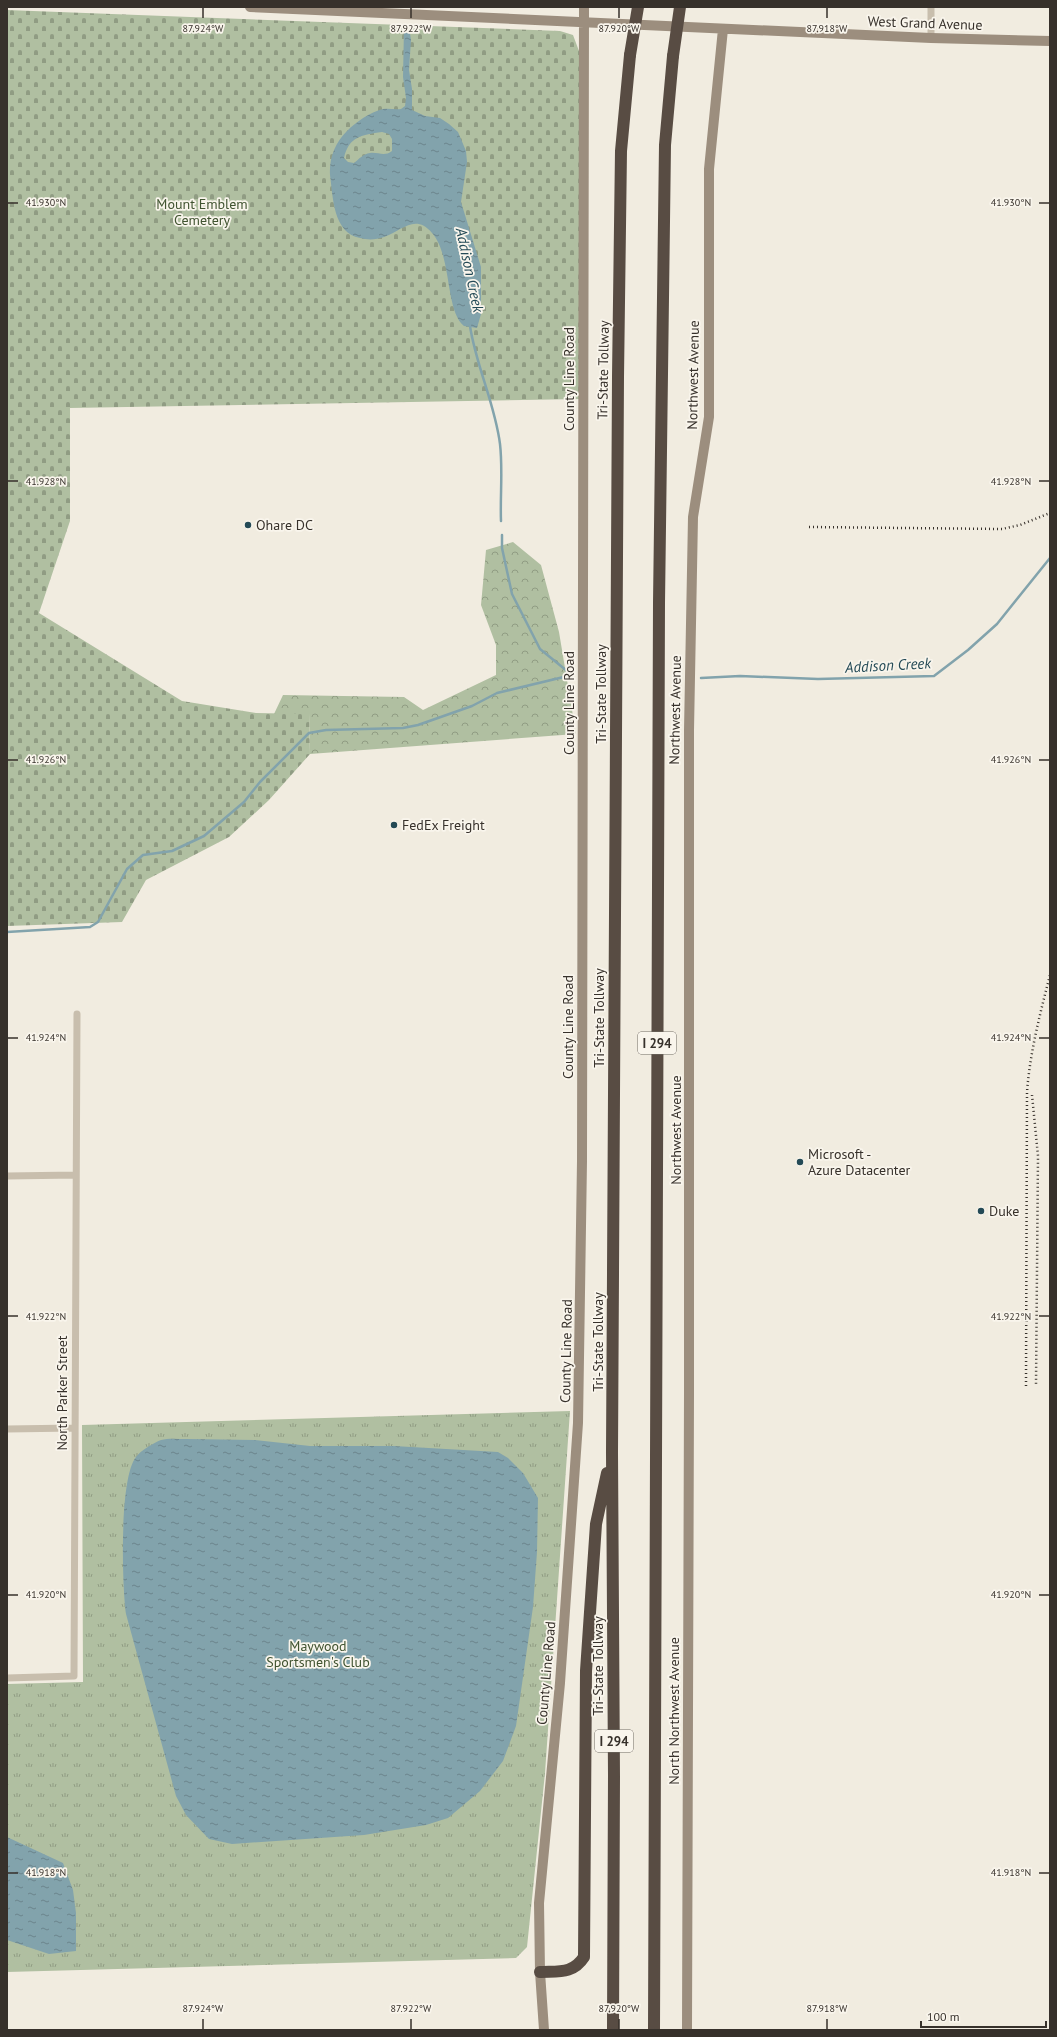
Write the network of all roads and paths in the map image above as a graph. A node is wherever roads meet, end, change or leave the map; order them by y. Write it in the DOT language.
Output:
graph roads {
  1 [pos="250,7"];
  2 [pos="584,7"];
  3 [pos="638,7"];
  4 [pos="680,7"];
  5 [pos="931,7"];
  6 [pos="583,22"];
  7 [pos="723,29"];
  8 [pos="931,38"];
  9 [pos="1050,41"];
  10 [pos="77,1014"];
  11 [pos="76,1175"];
  12 [pos="7,1176"];
  13 [pos="689,1393"];
  14 [pos="74,1428"];
  15 [pos="7,1429"];
  16 [pos="612,1453"];
  17 [pos="7,1678"];
  18 [pos="540,1972"];
  19 [pos="544,2030"];
  20 [pos="613,2030"];
  21 [pos="654,2030"];
  22 [pos="687,2030"];
  1 -- 6 [label="street, West Grand Avenue"];
  2 -- 6 [label="street, County Line Road"];
  3 -- 16 [label="highway, Tri-State Tollway / I 294, bridge"];
  4 -- 21 [label="highway, I 294, bridge"];
  5 -- 8 [label="street"];
  6 -- 7 [label="street, West Grand Avenue"];
  6 -- 18 [label="street, County Line Road"];
  7 -- 8 [label="street, West Grand Avenue"];
  7 -- 13 [label="street, Northwest Avenue"];
  8 -- 9 [label="street, West Grand Avenue"];
  10 -- 11 [label="street, North Parker Street"];
  11 -- 12 [label="street"];
  11 -- 14 [label="street, North Parker Street"];
  13 -- 22 [label="street, North Northwest Avenue"];
  14 -- 15 [label="street"];
  14 -- 17 [label="street, North Parker Street"];
  16 -- 18 [label="highway"];
  16 -- 20 [label="highway, Tri-State Tollway / I 294"];
  18 -- 19 [label="street, County Line Road"];
}
